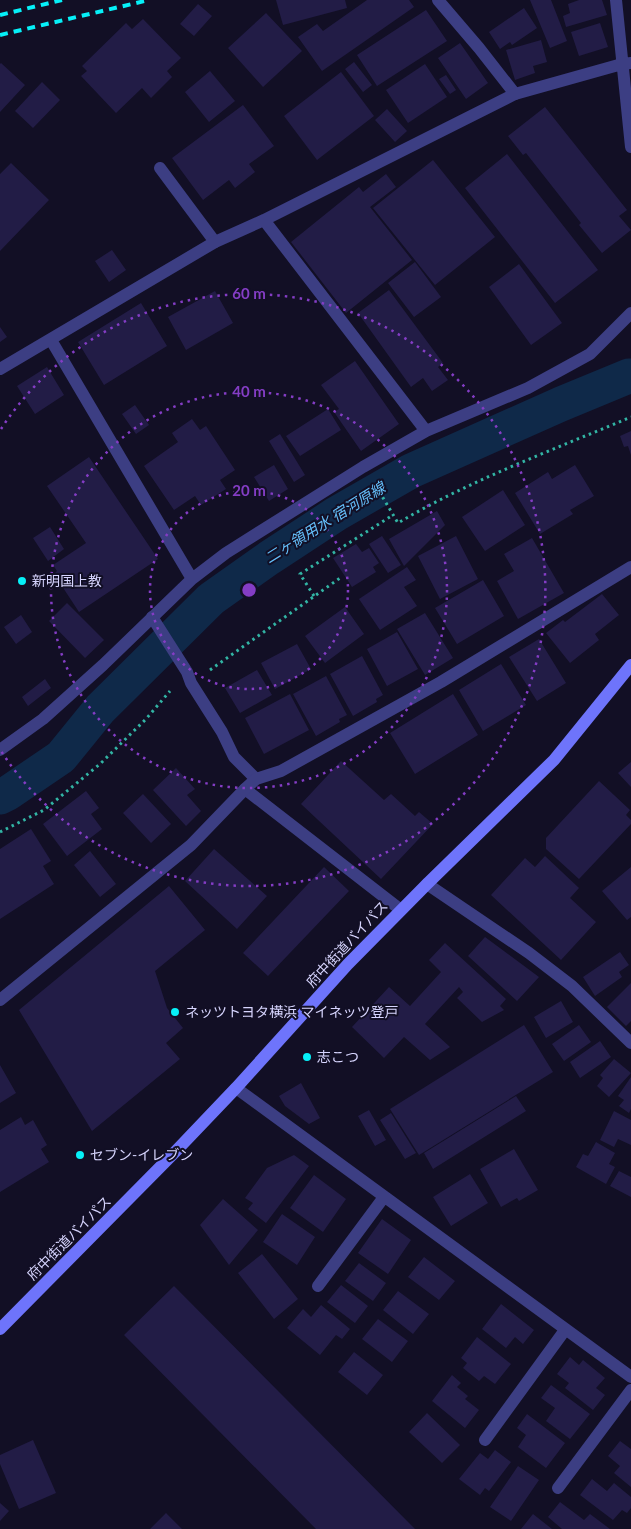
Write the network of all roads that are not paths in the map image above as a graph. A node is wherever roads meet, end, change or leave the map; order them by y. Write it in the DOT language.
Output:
graph roads {
  1 [pos="438,0"];
  2 [pos="616,0"];
  3 [pos="626,63"];
  4 [pos="515,94"];
  5 [pos="631,147"];
  6 [pos="160,168"];
  7 [pos="264,220"];
  8 [pos="216,242"];
  9 [pos="631,313"];
  10 [pos="51,340"];
  11 [pos="0,368"];
  12 [pos="426,430"];
  13 [pos="631,568"];
  14 [pos="192,579"];
  15 [pos="155,621"];
  16 [pos="631,665"];
  17 [pos="0,750"];
  18 [pos="256,779"];
  19 [pos="245,788"];
  20 [pos="427,884"];
  21 [pos="401,910"];
  22 [pos="0,1000"];
  23 [pos="630,1039"];
  24 [pos="236,1088"];
  25 [pos="384,1197"];
  26 [pos="318,1286"];
  27 [pos="0,1329"];
  28 [pos="565,1330"];
  29 [pos="631,1377"];
  30 [pos="631,1390"];
  31 [pos="485,1440"];
  32 [pos="558,1488"];
  1 -- 4 [label="street"];
  2 -- 3 [label="street"];
  3 -- 4 [label="street"];
  3 -- 5 [label="street"];
  4 -- 7 [label="street"];
  6 -- 8 [label="street"];
  7 -- 8 [label="street"];
  7 -- 12 [label="street"];
  8 -- 10 [label="street"];
  9 -- 12 [label="street"];
  10 -- 11 [label="street"];
  10 -- 14 [label="street"];
  12 -- 14 [label="street"];
  13 -- 18 [label="street"];
  14 -- 15 [label="street"];
  15 -- 17 [label="street"];
  15 -- 18 [label="street"];
  16 -- 20 [label="street, 府中街道バイパス"];
  18 -- 19 [label="street"];
  19 -- 21 [label="street"];
  19 -- 22 [label="street"];
  20 -- 21 [label="street, 府中街道バイパス"];
  20 -- 23 [label="street"];
  21 -- 24 [label="street, 府中街道バイパス"];
  24 -- 25 [label="street"];
  24 -- 27 [label="street, 府中街道バイパス"];
  25 -- 26 [label="street"];
  25 -- 28 [label="street"];
  28 -- 29 [label="street"];
  28 -- 31 [label="street"];
  30 -- 32 [label="street"];
}
